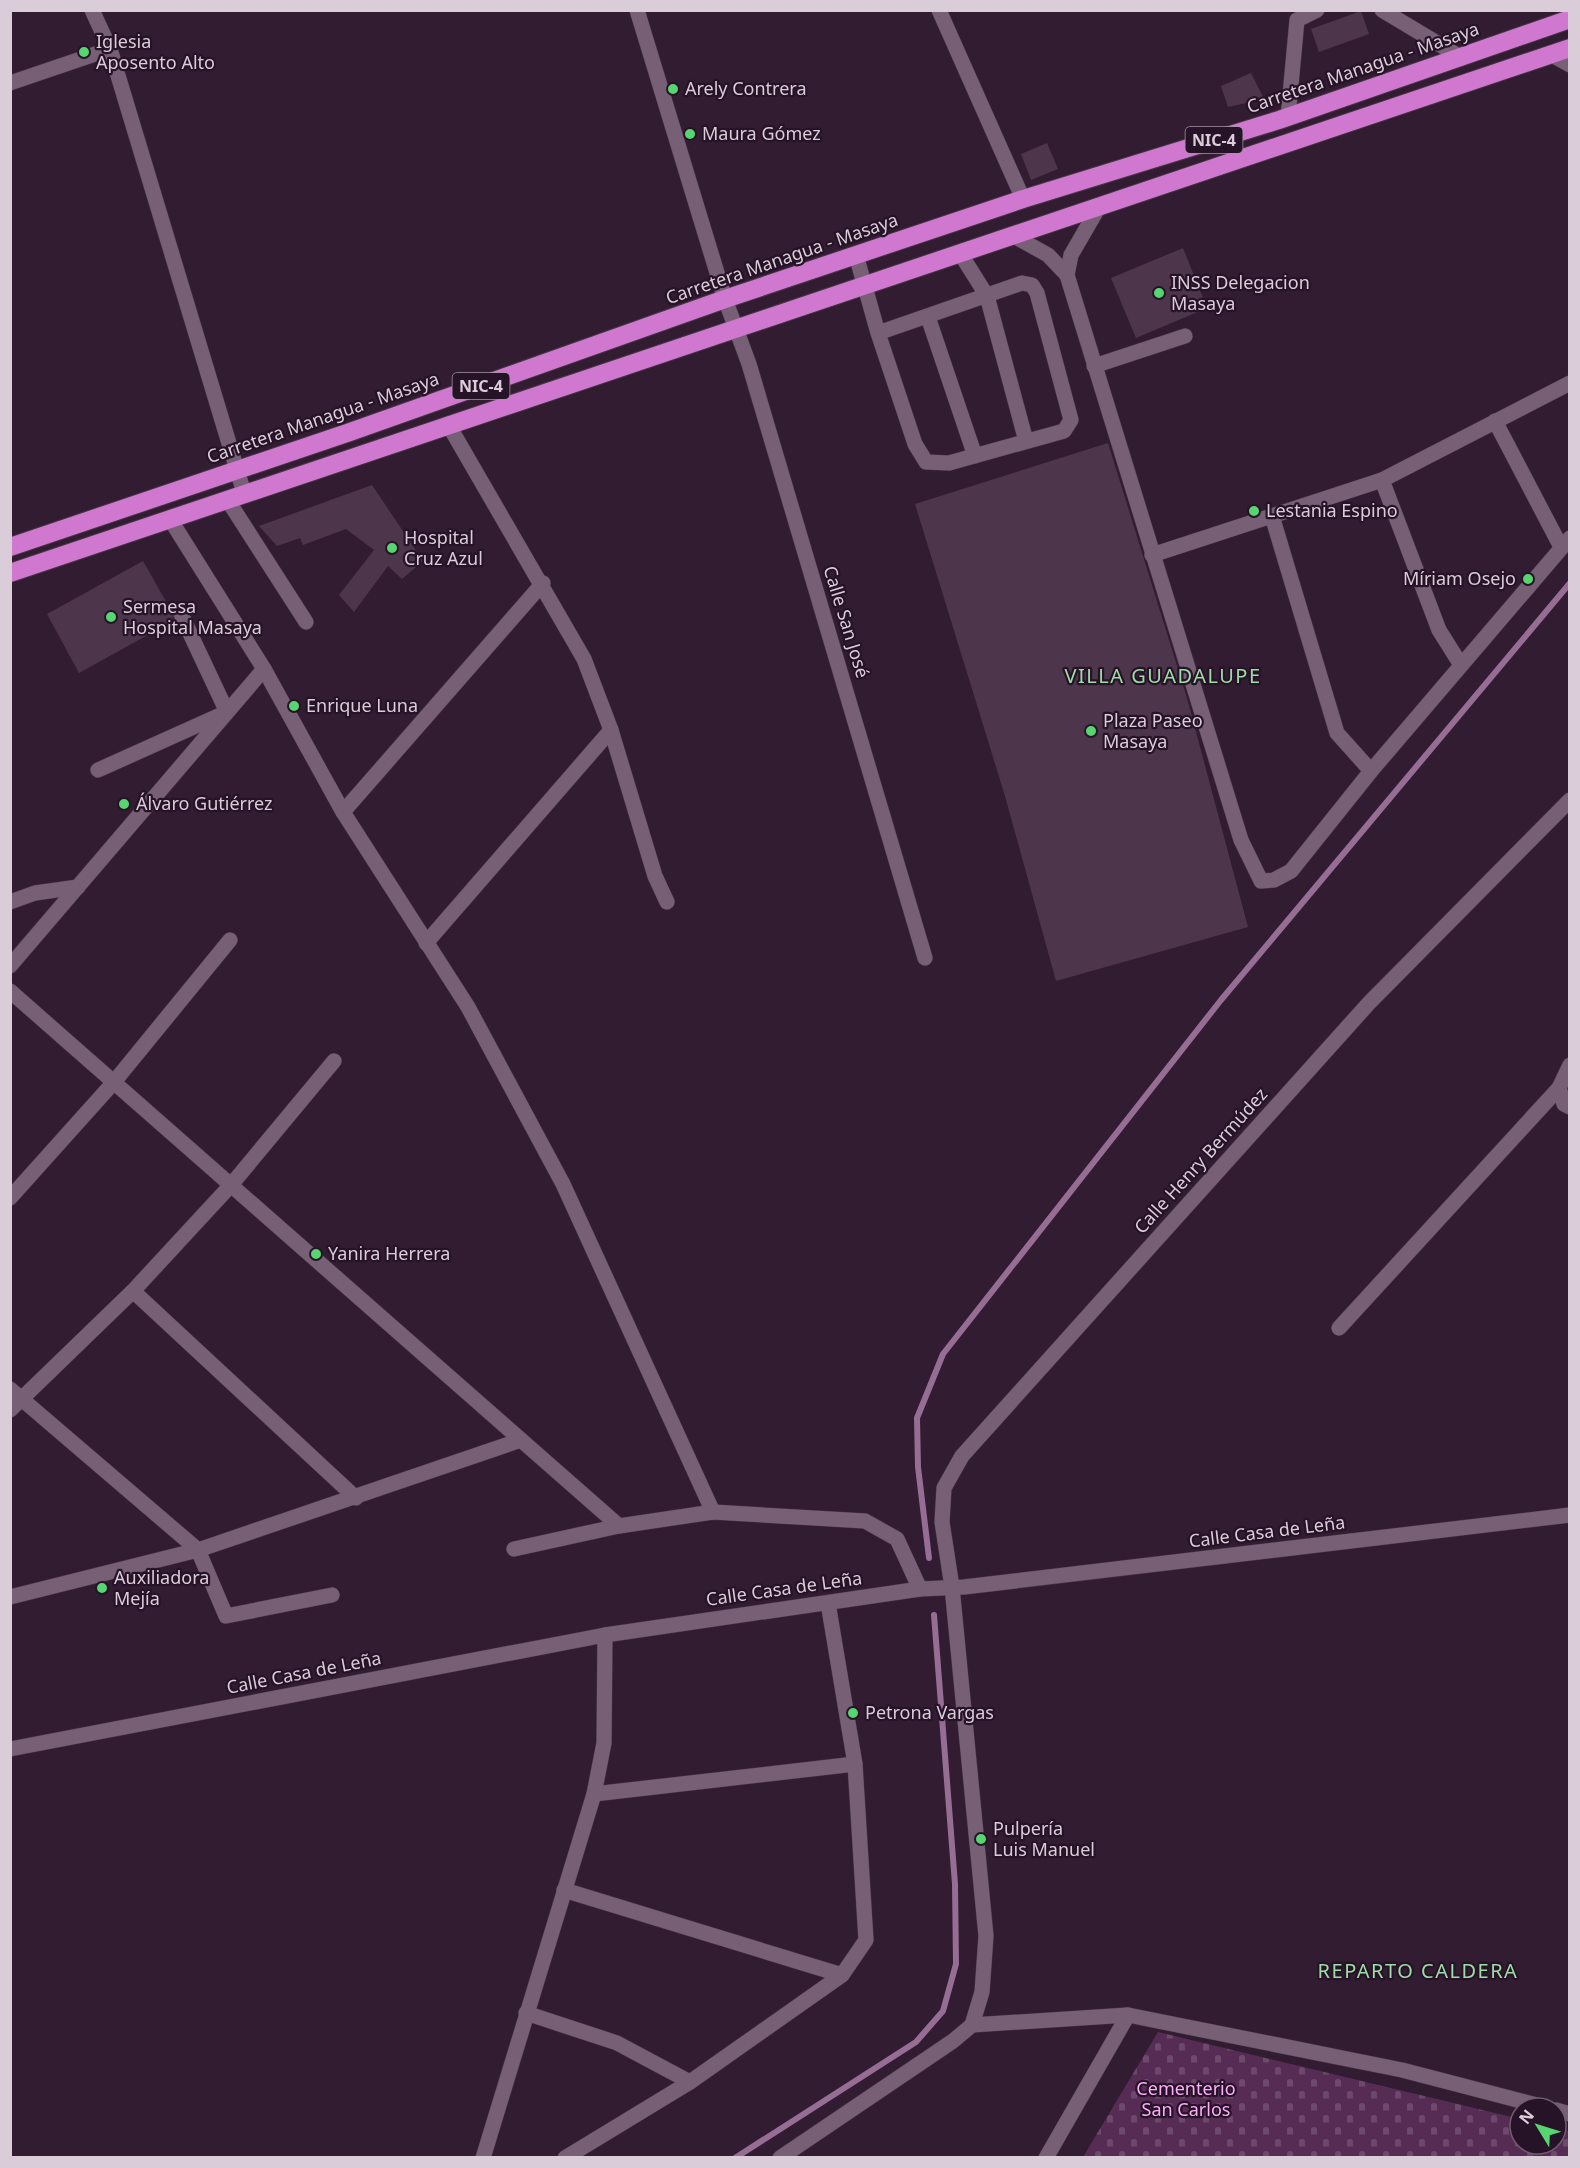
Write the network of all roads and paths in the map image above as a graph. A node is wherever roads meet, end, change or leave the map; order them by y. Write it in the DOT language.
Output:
graph roads {
  1 [pos="92,10"];
  2 [pos="637,10"];
  3 [pos="939,10"];
  4 [pos="1317,10"];
  5 [pos="1382,10"];
  6 [pos="1569,18"];
  7 [pos="1569,48"];
  8 [pos="110,49"];
  9 [pos="1550,54"];
  10 [pos="1462,58"];
  11 [pos="1569,65"];
  12 [pos="10,83"];
  13 [pos="1288,117"];
  14 [pos="1023,199"];
  15 [pos="1100,205"];
  16 [pos="1012,235"];
  17 [pos="960,253"];
  18 [pos="856,255"];
  19 [pos="1067,275"];
  20 [pos="866,283"];
  21 [pos="987,296"];
  22 [pos="725,299"];
  23 [pos="928,317"];
  24 [pos="735,327"];
  25 [pos="878,333"];
  26 [pos="1185,336"];
  27 [pos="1094,366"];
  28 [pos="1569,383"];
  29 [pos="1495,421"];
  30 [pos="448,424"];
  31 [pos="1026,441"];
  32 [pos="975,456"];
  33 [pos="237,471"];
  34 [pos="1382,480"];
  35 [pos="244,493"];
  36 [pos="226,499"];
  37 [pos="1272,516"];
  38 [pos="170,519"];
  39 [pos="1565,542"];
  40 [pos="10,547"];
  41 [pos="1152,555"];
  42 [pos="10,573"];
  43 [pos="543,583"];
  44 [pos="181,614"];
  45 [pos="306,622"];
  46 [pos="1461,665"];
  47 [pos="264,669"];
  48 [pos="227,712"];
  49 [pos="611,730"];
  50 [pos="98,770"];
  51 [pos="1371,771"];
  52 [pos="1569,800"];
  53 [pos="343,812"];
  54 [pos="78,887"];
  55 [pos="10,902"];
  56 [pos="667,902"];
  57 [pos="230,940"];
  58 [pos="426,943"];
  59 [pos="925,958"];
  60 [pos="10,966"];
  61 [pos="10,991"];
  62 [pos="334,1061"];
  63 [pos="1569,1065"];
  64 [pos="114,1082"];
  65 [pos="1559,1088"];
  66 [pos="1569,1107"];
  67 [pos="231,1185"];
  68 [pos="10,1198"];
  69 [pos="133,1291"];
  70 [pos="1339,1328"];
  71 [pos="16,1394"];
  72 [pos="10,1410"];
  73 [pos="521,1440"];
  74 [pos="356,1498"];
  75 [pos="713,1512"];
  76 [pos="1569,1515"];
  77 [pos="619,1526"];
  78 [pos="514,1549"];
  79 [pos="198,1550"];
  80 [pos="952,1587"];
  81 [pos="920,1590"];
  82 [pos="332,1595"];
  83 [pos="10,1597"];
  84 [pos="828,1603"];
  85 [pos="606,1635"];
  86 [pos="10,1749"];
  87 [pos="855,1764"];
  88 [pos="594,1794"];
  89 [pos="564,1890"];
  90 [pos="842,1975"];
  91 [pos="526,2013"];
  92 [pos="1128,2015"];
  93 [pos="972,2025"];
  94 [pos="690,2082"];
  95 [pos="1508,2098"];
  96 [pos="483,2157"];
  97 [pos="565,2157"];
  98 [pos="780,2157"];
  99 [pos="1047,2157"];
  1 -- 8 [label="street"];
  2 -- 22 [label="street, Calle San José"];
  3 -- 14 [label="street"];
  4 -- 13 [label="street"];
  5 -- 10 [label="street"];
  6 -- 10 [label="highway, Carretera Managua - Masaya / NIC-4"];
  7 -- 9 [label="highway, NIC-4"];
  8 -- 12 [label="street"];
  8 -- 33 [label="street"];
  9 -- 11 [label="street"];
  9 -- 15 [label="highway, NIC-4"];
  10 -- 13 [label="highway, Carretera Managua - Masaya / NIC-4"];
  13 -- 14 [label="highway, Carretera Managua - Masaya / NIC-4"];
  14 -- 18 [label="highway, Carretera Managua - Masaya / NIC-4"];
  15 -- 16 [label="highway, NIC-4"];
  15 -- 19 [label="street"];
  16 -- 17 [label="highway, NIC-4"];
  16 -- 19 [label="street"];
  17 -- 20 [label="highway, NIC-4"];
  17 -- 21 [label="street"];
  18 -- 20 [label="street"];
  18 -- 22 [label="highway, Carretera Managua - Masaya / NIC-4"];
  19 -- 27 [label="street"];
  20 -- 24 [label="highway, NIC-4"];
  20 -- 25 [label="street"];
  21 -- 23 [label="street"];
  21 -- 31 [label="street"];
  21 -- 31 [label="street"];
  22 -- 24 [label="street, Calle San José"];
  22 -- 33 [label="highway, Carretera Managua - Masaya / NIC-4"];
  23 -- 25 [label="street"];
  23 -- 32 [label="street"];
  24 -- 30 [label="highway, NIC-4"];
  24 -- 59 [label="street, Calle San José"];
  25 -- 32 [label="street"];
  26 -- 27 [label="street"];
  27 -- 41 [label="street"];
  28 -- 29 [label="street"];
  29 -- 34 [label="street"];
  29 -- 39 [label="street"];
  30 -- 35 [label="highway, NIC-4"];
  30 -- 43 [label="street"];
  31 -- 32 [label="street"];
  33 -- 35 [label="street"];
  33 -- 40 [label="highway, Carretera Managua - Masaya / NIC-4"];
  34 -- 37 [label="street"];
  34 -- 46 [label="street"];
  35 -- 36 [label="highway, NIC-4"];
  36 -- 38 [label="highway, NIC-4"];
  36 -- 45 [label="street"];
  37 -- 41 [label="street"];
  37 -- 51 [label="street"];
  38 -- 42 [label="highway, NIC-4"];
  38 -- 47 [label="street"];
  39 -- 46 [label="street"];
  41 -- 51 [label="street"];
  43 -- 49 [label="street"];
  43 -- 53 [label="street"];
  44 -- 48 [label="street"];
  46 -- 51 [label="street"];
  47 -- 48 [label="street"];
  47 -- 53 [label="street"];
  48 -- 50 [label="street"];
  48 -- 54 [label="street"];
  49 -- 56 [label="street"];
  49 -- 58 [label="street"];
  52 -- 80 [label="street, Calle Henry Bermúdez"];
  53 -- 58 [label="street"];
  54 -- 55 [label="street"];
  54 -- 60 [label="street"];
  57 -- 64 [label="street"];
  58 -- 75 [label="street"];
  61 -- 64 [label="street"];
  62 -- 67 [label="street"];
  63 -- 65 [label="street"];
  64 -- 67 [label="street"];
  64 -- 68 [label="street"];
  65 -- 66 [label="street"];
  65 -- 70 [label="street"];
  67 -- 69 [label="street"];
  67 -- 73 [label="street"];
  69 -- 71 [label="street"];
  69 -- 74 [label="street"];
  71 -- 72 [label="street"];
  71 -- 79 [label="street"];
  73 -- 74 [label="street"];
  73 -- 77 [label="street"];
  74 -- 79 [label="street"];
  75 -- 77 [label="street"];
  75 -- 81 [label="street"];
  76 -- 80 [label="street, Calle Casa de Leña"];
  77 -- 78 [label="street"];
  79 -- 82 [label="street"];
  79 -- 83 [label="street"];
  80 -- 81 [label="street, Calle Casa de Leña"];
  80 -- 93 [label="street, Calle Henry Bermúdez"];
  81 -- 84 [label="street, Calle Casa de Leña"];
  84 -- 85 [label="street, Calle Casa de Leña"];
  84 -- 87 [label="street"];
  85 -- 86 [label="street, Calle Casa de Leña"];
  85 -- 88 [label="street"];
  87 -- 88 [label="street"];
  87 -- 90 [label="street"];
  88 -- 89 [label="street"];
  89 -- 90 [label="street"];
  89 -- 91 [label="street"];
  90 -- 94 [label="street"];
  91 -- 94 [label="street"];
  91 -- 96 [label="street"];
  92 -- 93 [label="street"];
  92 -- 95 [label="street"];
  92 -- 99 [label="street"];
  93 -- 98 [label="street"];
  94 -- 97 [label="street"];
}
